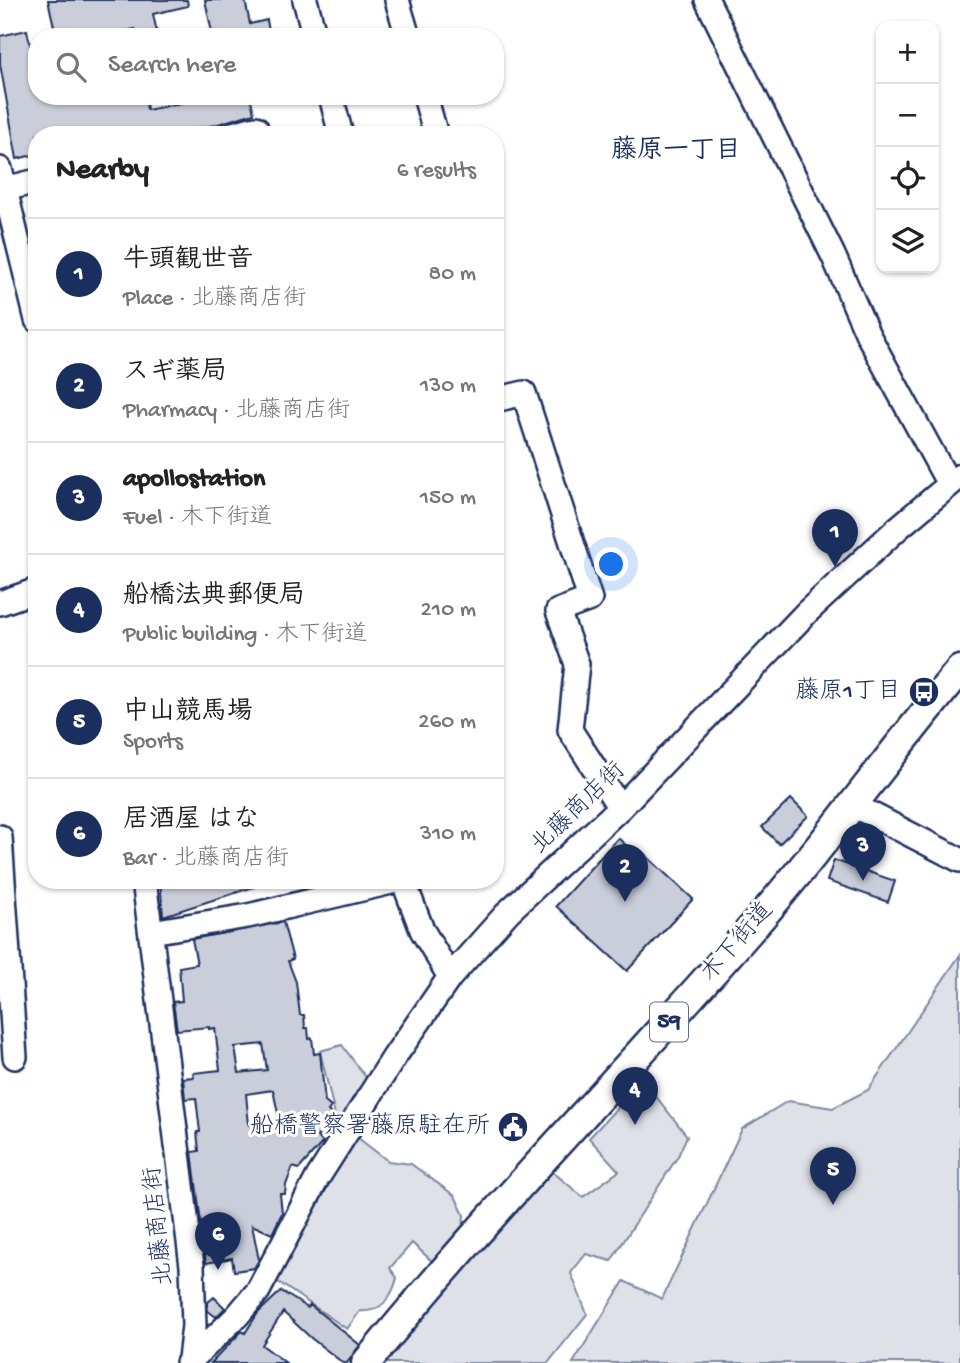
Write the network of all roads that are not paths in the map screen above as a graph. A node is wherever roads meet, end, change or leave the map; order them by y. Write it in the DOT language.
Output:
graph roads {
  1 [pos="305,0"];
  2 [pos="397,0"];
  3 [pos="707,0"];
  4 [pos="313,28"];
  5 [pos="405,28"];
  6 [pos="333,105"];
  7 [pos="428,105"];
  8 [pos="339,126"];
  9 [pos="433,126"];
  10 [pos="2,179"];
  11 [pos="28,180"];
  12 [pos="28,284"];
  13 [pos="504,398"];
  14 [pos="954,480"];
  15 [pos="28,593"];
  16 [pos="0,603"];
  17 [pos="960,670"];
  18 [pos="853,805"];
  19 [pos="620,808"];
  20 [pos="0,837"];
  21 [pos="960,860"];
  22 [pos="145,889"];
  23 [pos="363,889"];
  24 [pos="405,889"];
  25 [pos="151,932"];
  26 [pos="450,977"];
  27 [pos="15,1057"];
  28 [pos="189,1361"];
  29 [pos="366,1363"];
  1 -- 4 [label="street"];
  2 -- 5 [label="street"];
  3 -- 14 [label="street"];
  6 -- 8 [label="street"];
  7 -- 9 [label="street"];
  10 -- 11 [label="street"];
  10 -- 12 [label="street"];
  13 -- 19 [label="street"];
  14 -- 19 [label="street, 北藤商店街"];
  15 -- 16 [label="street"];
  17 -- 18 [label="main road, 木下街道 / 59"];
  18 -- 21 [label="street"];
  18 -- 29 [label="main road, 木下街道 / 59"];
  19 -- 26 [label="street, 北藤商店街"];
  20 -- 27 [label="street"];
  22 -- 25 [label="street, 北藤商店街"];
  23 -- 25 [label="street"];
  24 -- 26 [label="street"];
  25 -- 28 [label="street, 北藤商店街"];
  26 -- 28 [label="street, 北藤商店街"];
}
